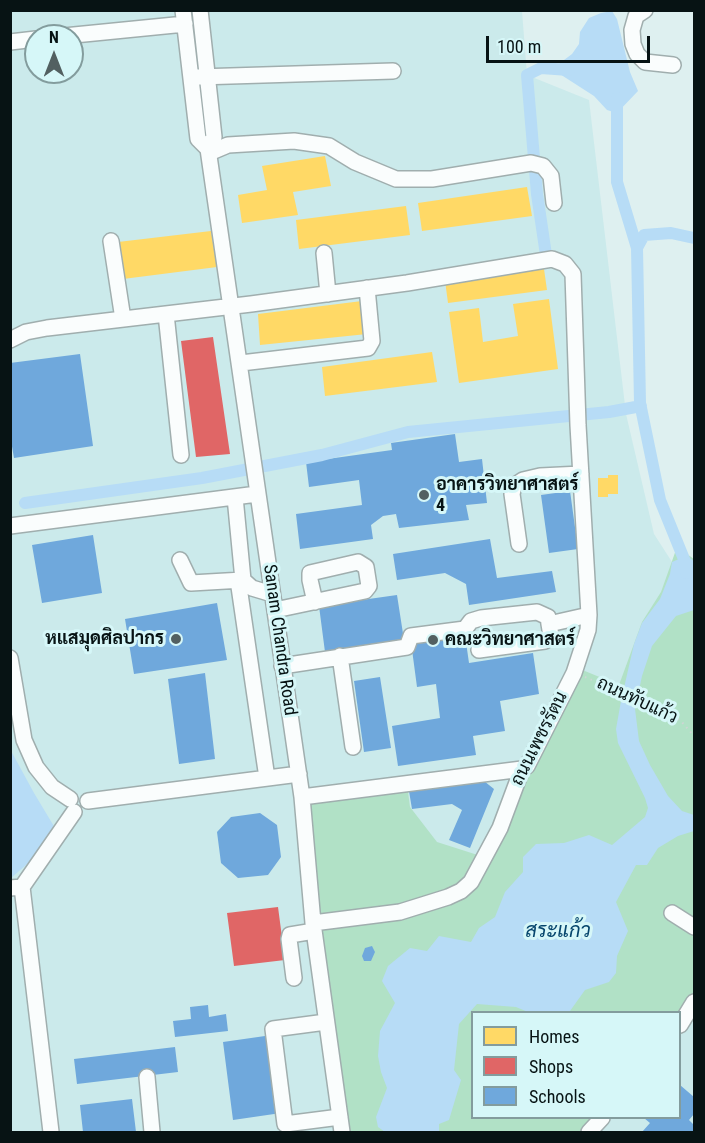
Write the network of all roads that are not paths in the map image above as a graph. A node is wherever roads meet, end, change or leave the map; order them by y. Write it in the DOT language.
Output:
graph roads {
  1 [pos="200,10"];
  2 [pos="645,10"];
  3 [pos="184,17"];
  4 [pos="84,33"];
  5 [pos="673,65"];
  6 [pos="393,71"];
  7 [pos="191,77"];
  8 [pos="207,77"];
  9 [pos="208,151"];
  10 [pos="554,203"];
  11 [pos="111,241"];
  12 [pos="324,253"];
  13 [pos="367,288"];
  14 [pos="328,294"];
  15 [pos="231,307"];
  16 [pos="166,314"];
  17 [pos="123,319"];
  18 [pos="10,340"];
  19 [pos="241,363"];
  20 [pos="181,455"];
  21 [pos="581,474"];
  22 [pos="257,494"];
  23 [pos="235,497"];
  24 [pos="10,526"];
  25 [pos="519,544"];
  26 [pos="180,560"];
  27 [pos="240,580"];
  28 [pos="272,594"];
  29 [pos="315,602"];
  30 [pos="274,610"];
  31 [pos="589,615"];
  32 [pos="549,624"];
  33 [pos="480,650"];
  34 [pos="340,656"];
  35 [pos="10,658"];
  36 [pos="282,666"];
  37 [pos="353,747"];
  38 [pos="522,769"];
  39 [pos="299,774"];
  40 [pos="267,778"];
  41 [pos="302,797"];
  42 [pos="72,806"];
  43 [pos="16,887"];
  44 [pos="672,913"];
  45 [pos="313,927"];
  46 [pos="694,927"];
  47 [pos="294,978"];
  48 [pos="694,1002"];
  49 [pos="326,1022"];
  50 [pos="685,1025"];
  51 [pos="147,1077"];
  52 [pos="601,1119"];
  53 [pos="341,1125"];
  54 [pos="51,1132"];
  55 [pos="152,1132"];
  56 [pos="590,1132"];
  1 -- 8 [label="street, Sanam Chandra Road"];
  2 -- 5 [label="street"];
  3 -- 4 [label="street"];
  3 -- 7 [label="street, Sanam Chandra Road"];
  6 -- 8 [label="street"];
  7 -- 8 [label="street"];
  7 -- 9 [label="street, Sanam Chandra Road"];
  8 -- 9 [label="street, Sanam Chandra Road"];
  9 -- 10 [label="street"];
  9 -- 15 [label="street, Sanam Chandra Road"];
  11 -- 17 [label="street"];
  12 -- 14 [label="street"];
  13 -- 14 [label="street, ถนนเพชรรัตน"];
  13 -- 19 [label="street"];
  13 -- 21 [label="street, ถนนเพชรรัตน"];
  14 -- 15 [label="street, ถนนเพชรรัตน"];
  15 -- 16 [label="street, ถนนเพชรรัตน"];
  15 -- 19 [label="street, Sanam Chandra Road"];
  16 -- 17 [label="street, ถนนเพชรรัตน"];
  16 -- 20 [label="street"];
  17 -- 18 [label="street, ถนนเพชรรัตน"];
  19 -- 22 [label="street, Sanam Chandra Road"];
  21 -- 25 [label="street"];
  21 -- 31 [label="street, ถนนเพชรรัตน"];
  22 -- 23 [label="street"];
  22 -- 28 [label="street, Sanam Chandra Road"];
  23 -- 24 [label="street"];
  23 -- 27 [label="street"];
  26 -- 27 [label="street"];
  27 -- 28 [label="street"];
  27 -- 40 [label="street"];
  28 -- 30 [label="street, Sanam Chandra Road"];
  29 -- 30 [label="street"];
  30 -- 36 [label="street, Sanam Chandra Road"];
  31 -- 32 [label="street"];
  31 -- 38 [label="street, ถนนเพชรรัตน"];
  32 -- 33 [label="street"];
  32 -- 34 [label="street"];
  34 -- 36 [label="street"];
  34 -- 37 [label="street"];
  35 -- 42 [label="street"];
  36 -- 39 [label="street, Sanam Chandra Road"];
  38 -- 41 [label="street"];
  38 -- 45 [label="street, ถนนเพชรรัตน"];
  39 -- 40 [label="street"];
  39 -- 41 [label="street, Sanam Chandra Road"];
  40 -- 42 [label="street"];
  41 -- 45 [label="street, Sanam Chandra Road"];
  42 -- 43 [label="street"];
  43 -- 54 [label="street"];
  44 -- 46 [label="street"];
  45 -- 47 [label="street, ถนนเพชรรัตน"];
  45 -- 49 [label="street, Sanam Chandra Road"];
  48 -- 50 [label="street"];
  49 -- 53 [label="street, Sanam Chandra Road"];
  49 -- 53 [label="street"];
  51 -- 55 [label="street"];
  52 -- 56 [label="street"];
}
